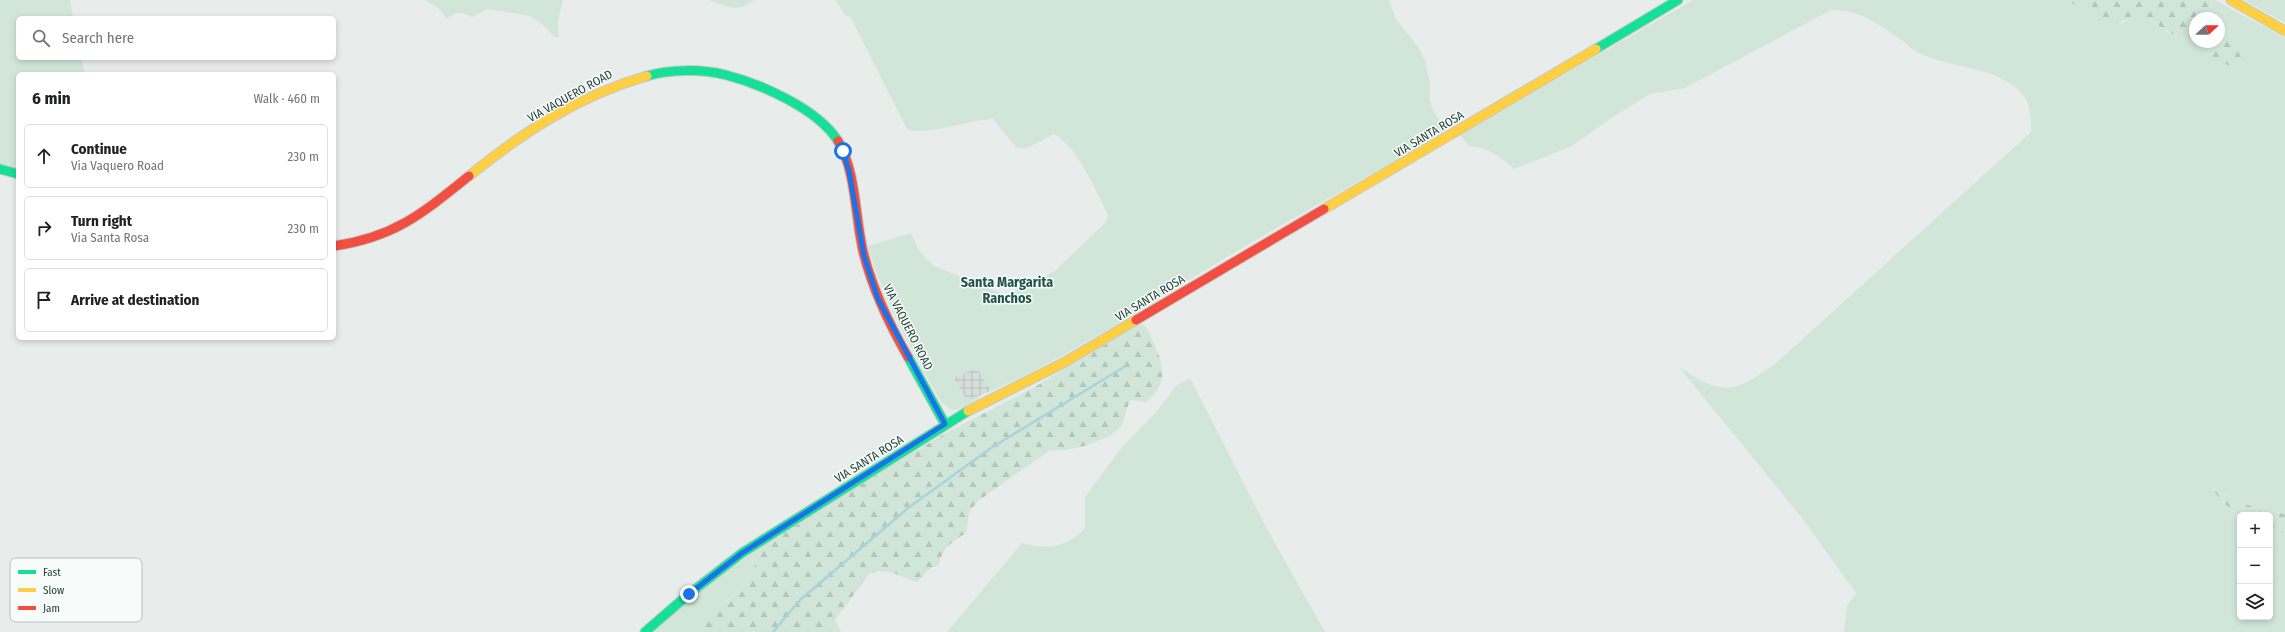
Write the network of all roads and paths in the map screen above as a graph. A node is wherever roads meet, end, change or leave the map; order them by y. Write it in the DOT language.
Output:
graph roads {
  1 [pos="1678,0"];
  2 [pos="2231,0"];
  3 [pos="2285,31"];
  4 [pos="0,169"];
  5 [pos="16,173"];
  6 [pos="336,246"];
  7 [pos="945,424"];
  8 [pos="645,632"];
  1 -- 7 [label="street, VIA SANTA ROSA"];
  2 -- 3 [label="street"];
  4 -- 5 [label="street"];
  6 -- 7 [label="street, VIA VAQUERO ROAD"];
  7 -- 8 [label="street, VIA SANTA ROSA"];
}
